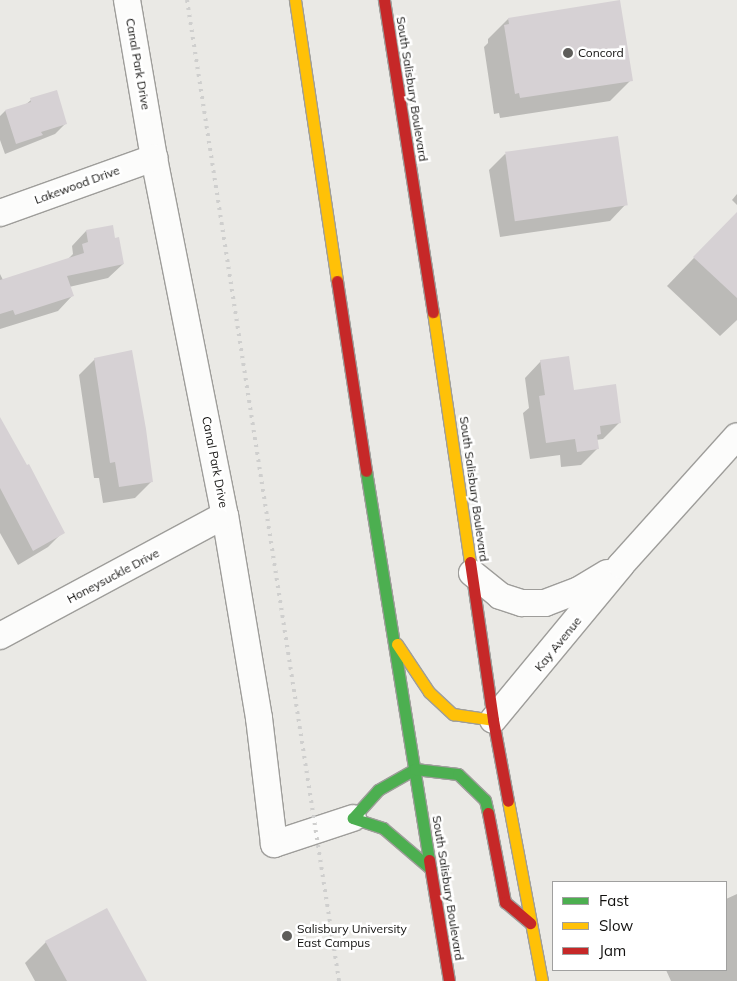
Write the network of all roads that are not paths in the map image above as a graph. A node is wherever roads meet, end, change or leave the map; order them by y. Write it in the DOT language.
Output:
graph roads {
  1 [pos="127,0"];
  2 [pos="295,0"];
  3 [pos="384,0"];
  4 [pos="154,158"];
  5 [pos="0,213"];
  6 [pos="737,436"];
  7 [pos="225,515"];
  8 [pos="621,565"];
  9 [pos="472,573"];
  10 [pos="1,633"];
  11 [pos="392,637"];
  12 [pos="493,720"];
  13 [pos="415,769"];
  14 [pos="353,818"];
  15 [pos="430,869"];
  16 [pos="530,923"];
  17 [pos="449,981"];
  18 [pos="542,981"];
  1 -- 4 [label="street, Canal Park Drive"];
  2 -- 11 [label="main road, South Salisbury Boulevard"];
  3 -- 9 [label="main road, South Salisbury Boulevard"];
  4 -- 5 [label="street, Lakewood Drive"];
  4 -- 7 [label="street, Canal Park Drive"];
  6 -- 8 [label="street, Kay Avenue"];
  7 -- 10 [label="street, Honeysuckle Drive"];
  7 -- 14 [label="street, Canal Park Drive"];
  8 -- 9 [label="street, Kay Avenue"];
  8 -- 12 [label="street, Kay Avenue"];
  9 -- 12 [label="main road, South Salisbury Boulevard"];
  11 -- 12 [label="main road"];
  11 -- 13 [label="main road, South Salisbury Boulevard"];
  12 -- 16 [label="main road, South Salisbury Boulevard"];
  13 -- 14 [label="main road"];
  13 -- 15 [label="main road, South Salisbury Boulevard"];
  13 -- 16 [label="main road"];
  14 -- 15 [label="main road"];
  15 -- 17 [label="main road, South Salisbury Boulevard"];
  16 -- 18 [label="main road, South Salisbury Boulevard"];
}
